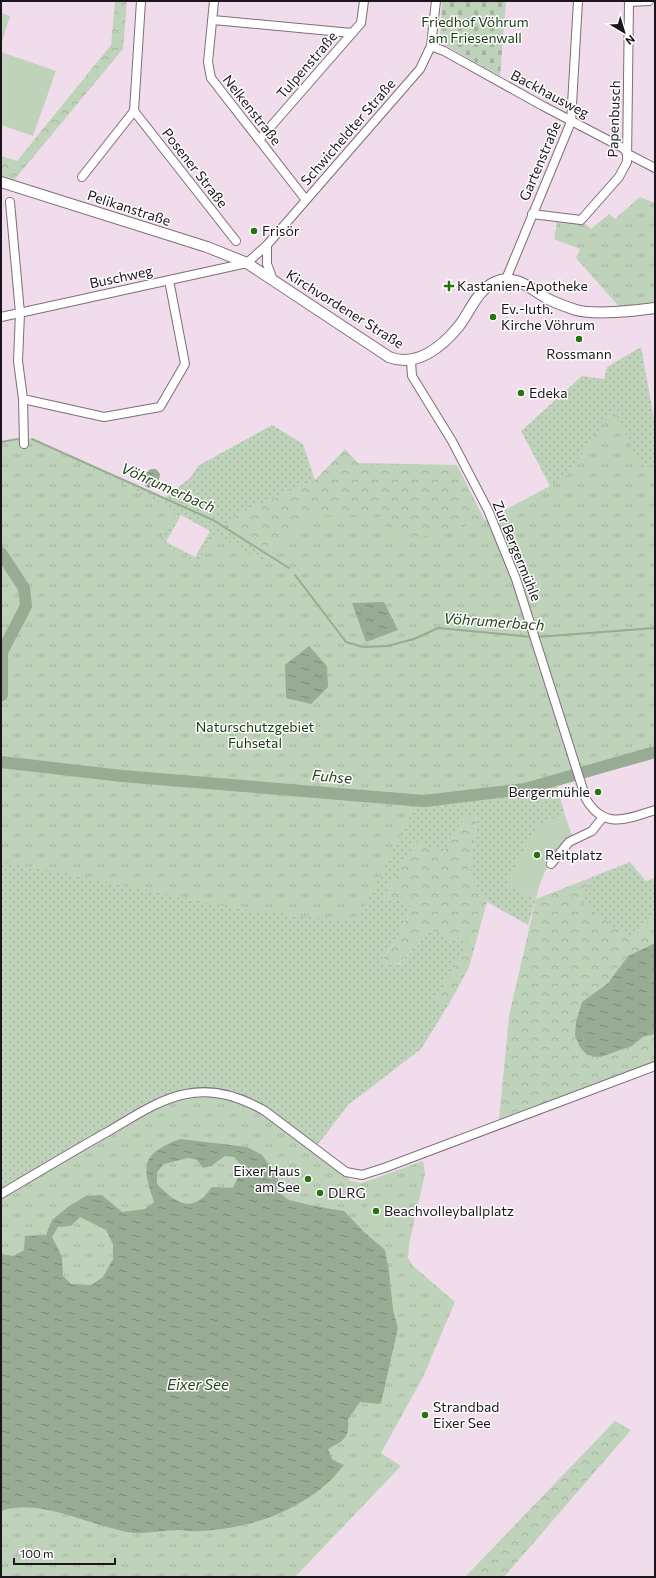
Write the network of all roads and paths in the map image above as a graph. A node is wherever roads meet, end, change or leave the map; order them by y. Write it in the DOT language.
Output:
graph roads {
  1 [pos="141,1"];
  2 [pos="214,1"];
  3 [pos="364,1"];
  4 [pos="436,1"];
  5 [pos="578,1"];
  6 [pos="629,1"];
  7 [pos="649,1"];
  8 [pos="213,20"];
  9 [pos="352,33"];
  10 [pos="431,46"];
  11 [pos="134,111"];
  12 [pos="571,122"];
  13 [pos="259,140"];
  14 [pos="628,154"];
  15 [pos="655,168"];
  16 [pos="82,177"];
  17 [pos="1,182"];
  18 [pos="306,200"];
  19 [pos="10,202"];
  20 [pos="532,214"];
  21 [pos="236,241"];
  22 [pos="267,245"];
  23 [pos="247,263"];
  24 [pos="506,278"];
  25 [pos="169,280"];
  26 [pos="273,280"];
  27 [pos="655,308"];
  28 [pos="20,313"];
  29 [pos="1,317"];
  30 [pos="411,361"];
  31 [pos="23,399"];
  32 [pos="24,444"];
  33 [pos="655,810"];
  34 [pos="603,817"];
  35 [pos="550,864"];
  36 [pos="655,1066"];
  37 [pos="1,1194"];
  1 -- 11 [label="street"];
  2 -- 8 [label="street, Nelkenstraße"];
  3 -- 9 [label="street, Tulpenstraße"];
  4 -- 10 [label="street, Schwicheldter Straße"];
  5 -- 12 [label="street, Gartenstraße"];
  6 -- 7 [label="street"];
  6 -- 14 [label="street, Papenbusch"];
  8 -- 9 [label="street"];
  8 -- 13 [label="street, Nelkenstraße"];
  9 -- 13 [label="street, Tulpenstraße"];
  10 -- 12 [label="street, Backhausweg"];
  10 -- 18 [label="street, Schwicheldter Straße"];
  11 -- 16 [label="street"];
  11 -- 21 [label="street, Posener Straße"];
  12 -- 14 [label="street, Backhausweg"];
  12 -- 20 [label="street, Gartenstraße"];
  13 -- 18 [label="street, Nelkenstraße"];
  14 -- 15 [label="street, Backhausweg"];
  14 -- 20 [label="street, Papenbusch"];
  17 -- 23 [label="main road, Pelikanstraße"];
  18 -- 22 [label="street, Schwicheldter Straße"];
  19 -- 28 [label="street"];
  20 -- 24 [label="street, Gartenstraße"];
  22 -- 23 [label="street, Schwicheldter Straße"];
  22 -- 26 [label="street"];
  23 -- 25 [label="street, Buschweg"];
  23 -- 26 [label="main road, Kirchvordener Straße"];
  24 -- 27 [label="main road"];
  24 -- 30 [label="main road, Kirchvordener Straße"];
  25 -- 28 [label="street, Buschweg"];
  25 -- 31 [label="street"];
  26 -- 30 [label="main road, Kirchvordener Straße"];
  28 -- 29 [label="street, Buschweg"];
  28 -- 31 [label="street"];
  30 -- 34 [label="street, Zur Bergermühle"];
  31 -- 32 [label="street"];
  33 -- 34 [label="street"];
  34 -- 35 [label="street"];
  36 -- 37 [label="street"];
}
